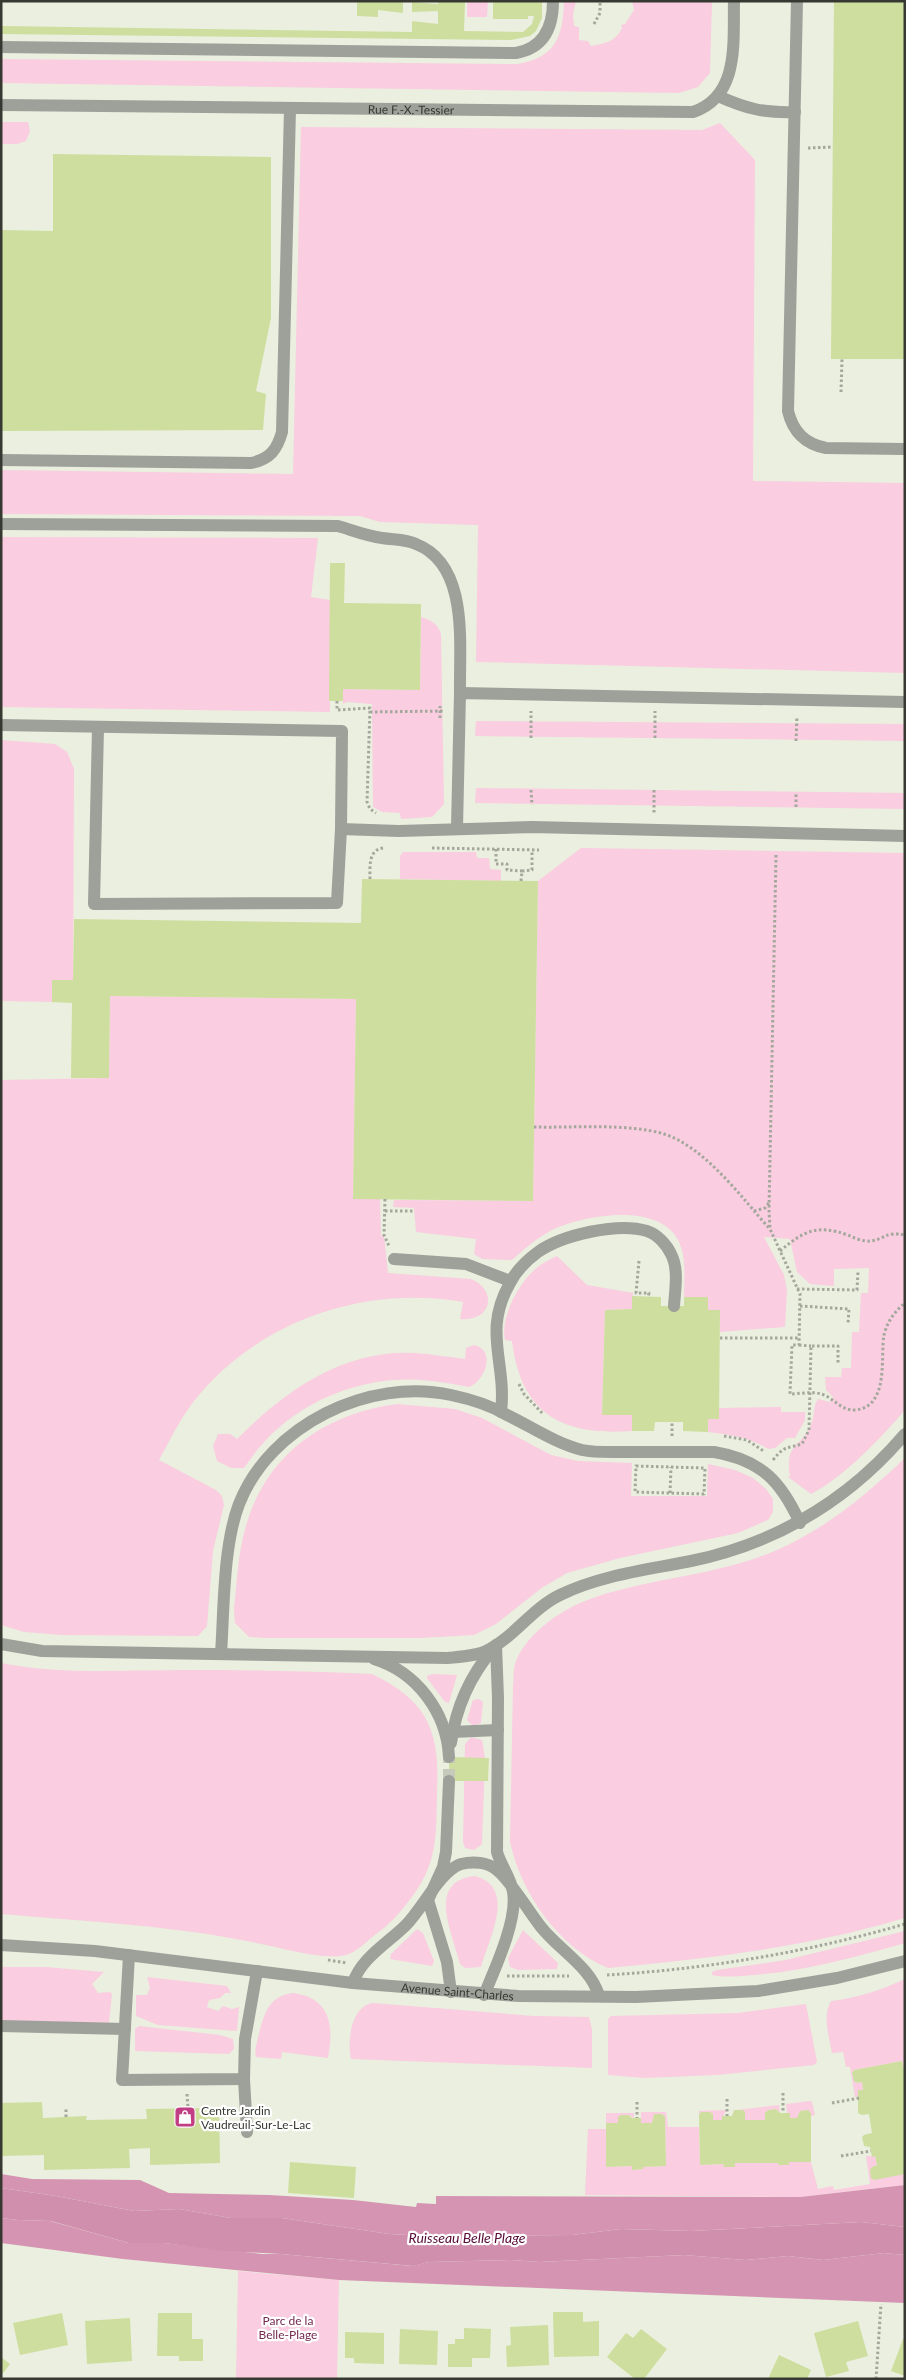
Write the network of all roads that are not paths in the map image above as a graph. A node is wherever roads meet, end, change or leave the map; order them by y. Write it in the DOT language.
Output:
graph roads {
  1 [pos="553,1"];
  2 [pos="734,1"];
  3 [pos="797,1"];
  4 [pos="1,47"];
  5 [pos="718,96"];
  6 [pos="1,105"];
  7 [pos="290,109"];
  8 [pos="796,112"];
  9 [pos="905,449"];
  10 [pos="1,460"];
  11 [pos="1,524"];
  12 [pos="460,693"];
  13 [pos="905,702"];
  14 [pos="1,724"];
  15 [pos="98,728"];
  16 [pos="457,828"];
  17 [pos="341,829"];
  18 [pos="905,836"];
  19 [pos="394,1259"];
  20 [pos="510,1281"];
  21 [pos="674,1306"];
  22 [pos="501,1412"];
  23 [pos="905,1434"];
  24 [pos="800,1523"];
  25 [pos="1,1644"];
  26 [pos="496,1645"];
  27 [pos="221,1654"];
  28 [pos="365,1656"];
  29 [pos="498,1730"];
  30 [pos="452,1732"];
  31 [pos="449,1781"];
  32 [pos="513,1890"];
  33 [pos="428,1900"];
  34 [pos="4,1946"];
  35 [pos="128,1955"];
  36 [pos="905,1961"];
  37 [pos="257,1971"];
  38 [pos="353,1983"];
  39 [pos="451,1992"];
  40 [pos="484,1995"];
  41 [pos="598,1996"];
  42 [pos="1,2026"];
  43 [pos="125,2029"];
  44 [pos="244,2079"];
  45 [pos="247,2132"];
  1 -- 4 [label="street"];
  2 -- 5 [label="street, Rue F.-X.-Tessier"];
  3 -- 8 [label="street"];
  5 -- 7 [label="street, Rue F.-X.-Tessier"];
  5 -- 8 [label="street"];
  6 -- 7 [label="street, Rue F.-X.-Tessier"];
  7 -- 10 [label="street"];
  8 -- 9 [label="street"];
  11 -- 12 [label="street"];
  12 -- 13 [label="street"];
  12 -- 16 [label="street"];
  14 -- 15 [label="street"];
  15 -- 17 [label="street"];
  15 -- 17 [label="street"];
  16 -- 17 [label="street"];
  16 -- 18 [label="street"];
  19 -- 20 [label="street"];
  20 -- 21 [label="street"];
  20 -- 22 [label="street"];
  22 -- 24 [label="street"];
  22 -- 27 [label="street"];
  23 -- 24 [label="street"];
  24 -- 26 [label="street"];
  25 -- 27 [label="street"];
  26 -- 28 [label="street"];
  26 -- 29 [label="street"];
  26 -- 30 [label="street"];
  27 -- 28 [label="street"];
  28 -- 30 [label="street"];
  29 -- 30 [label="street"];
  29 -- 32 [label="street"];
  31 -- 33 [label="street"];
  32 -- 33 [label="street"];
  32 -- 40 [label="street"];
  32 -- 41 [label="street"];
  33 -- 38 [label="street"];
  33 -- 39 [label="street"];
  34 -- 35 [label="street, Avenue Saint-Charles"];
  35 -- 37 [label="street, Avenue Saint-Charles"];
  35 -- 43 [label="street"];
  36 -- 41 [label="street, Avenue Saint-Charles"];
  37 -- 38 [label="street, Avenue Saint-Charles"];
  37 -- 44 [label="street"];
  38 -- 39 [label="street, Avenue Saint-Charles"];
  39 -- 40 [label="street, Avenue Saint-Charles"];
  40 -- 41 [label="street, Avenue Saint-Charles"];
  42 -- 43 [label="street"];
  43 -- 44 [label="street"];
  44 -- 45 [label="street"];
}
